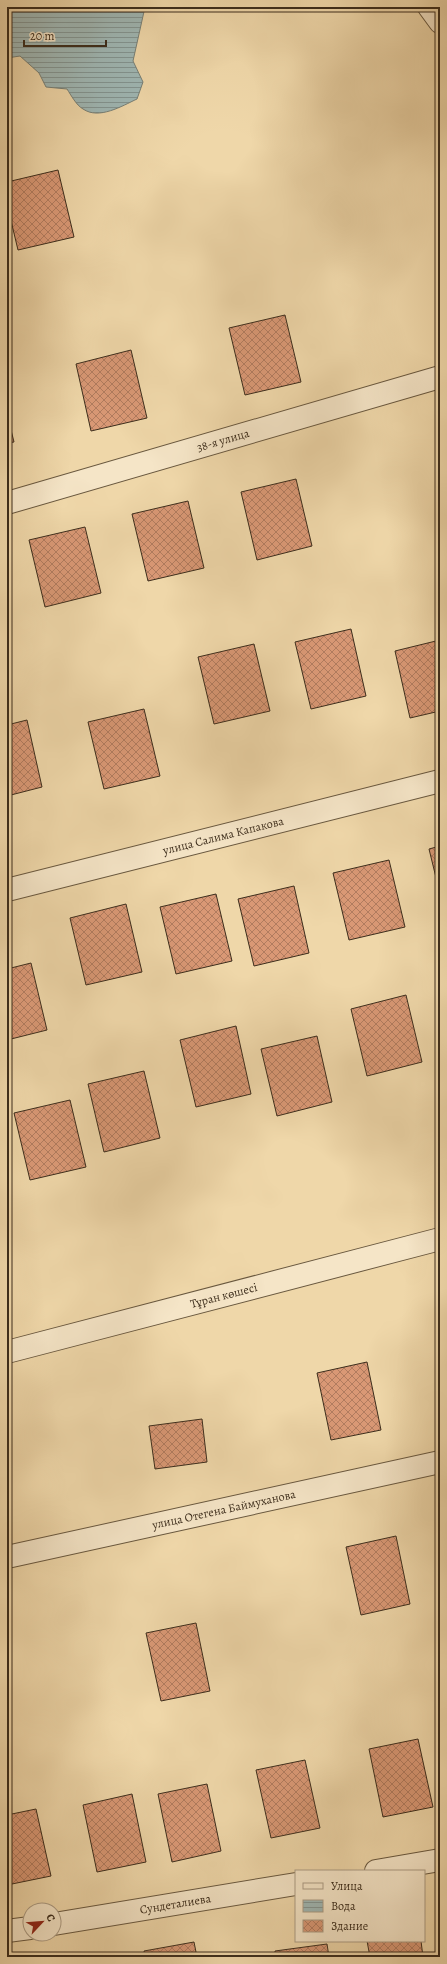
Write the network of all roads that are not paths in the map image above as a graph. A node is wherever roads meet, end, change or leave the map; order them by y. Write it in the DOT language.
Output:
graph roads {
  1 [pos="428,7"];
  2 [pos="440,22"];
  3 [pos="440,377"];
  4 [pos="7,503"];
  5 [pos="440,781"];
  6 [pos="7,890"];
  7 [pos="440,1239"];
  8 [pos="7,1352"];
  9 [pos="440,1462"];
  10 [pos="7,1557"];
  11 [pos="440,1860"];
  12 [pos="382,1870"];
  13 [pos="295,1884"];
  14 [pos="62,1923"];
  15 [pos="22,1929"];
  16 [pos="7,1932"];
  1 -- 2 [label="street"];
  3 -- 4 [label="street, 38-я улица"];
  5 -- 6 [label="street, улица Салима Капакова"];
  7 -- 8 [label="street, Тұран көшесі"];
  9 -- 10 [label="street, улица Отегена Баймуханова"];
  11 -- 12 [label="street"];
  13 -- 14 [label="street, Сундеталиева"];
  15 -- 16 [label="street"];
}
